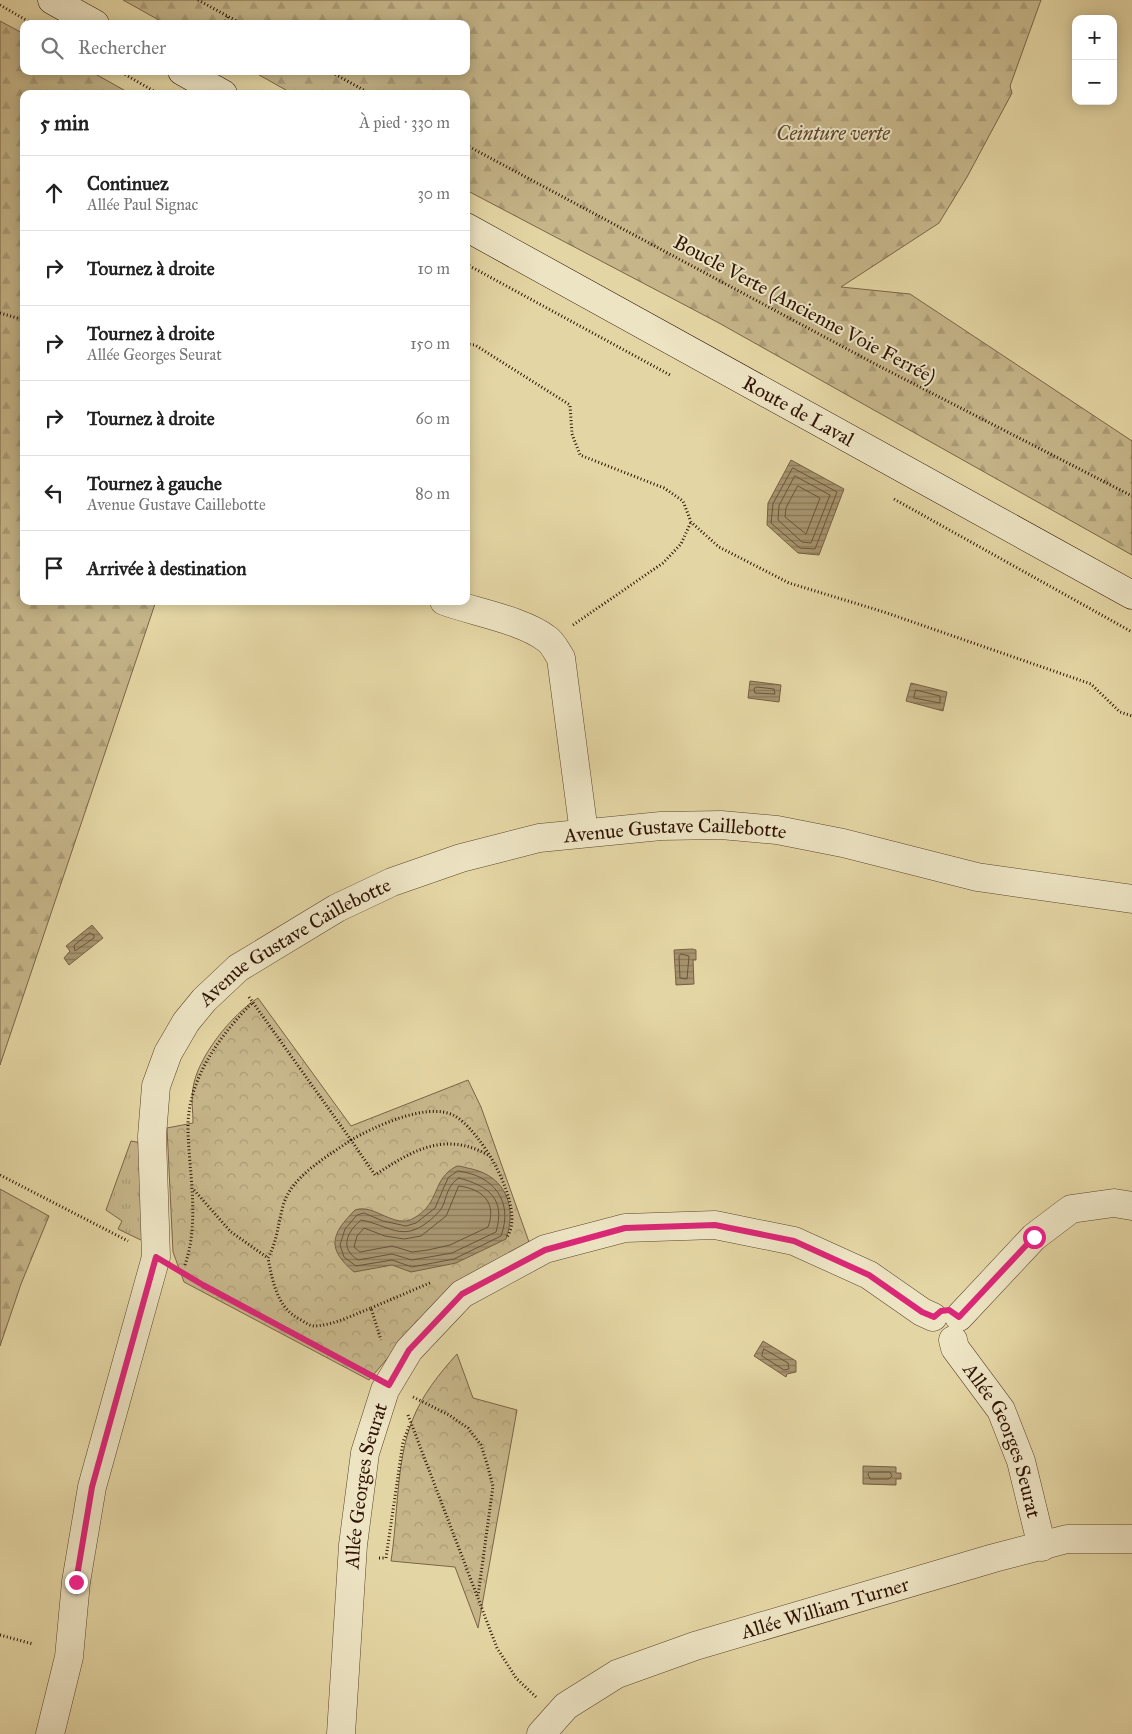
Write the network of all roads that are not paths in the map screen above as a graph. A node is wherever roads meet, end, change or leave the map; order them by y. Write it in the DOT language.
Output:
graph roads {
  1 [pos="52,0"];
  2 [pos="88,20"];
  3 [pos="189,75"];
  4 [pos="216,90"];
  5 [pos="470,229"];
  6 [pos="1132,595"];
  7 [pos="456,605"];
  8 [pos="584,833"];
  9 [pos="1132,899"];
  10 [pos="1132,1206"];
  11 [pos="949,1324"];
  12 [pos="1132,1538"];
  13 [pos="1042,1547"];
  14 [pos="50,1734"];
  15 [pos="340,1734"];
  16 [pos="541,1734"];
  1 -- 2 [label="street"];
  3 -- 4 [label="street"];
  5 -- 6 [label="street, Route de Laval"];
  7 -- 8 [label="street"];
  8 -- 9 [label="street, Avenue Gustave Caillebotte"];
  8 -- 14 [label="street, Avenue Gustave Caillebotte"];
  10 -- 11 [label="street"];
  11 -- 13 [label="street, Allée Georges Seurat"];
  11 -- 15 [label="street, Allée Georges Seurat"];
  12 -- 13 [label="street, Allée William Turner"];
  13 -- 16 [label="street, Allée William Turner"];
}
